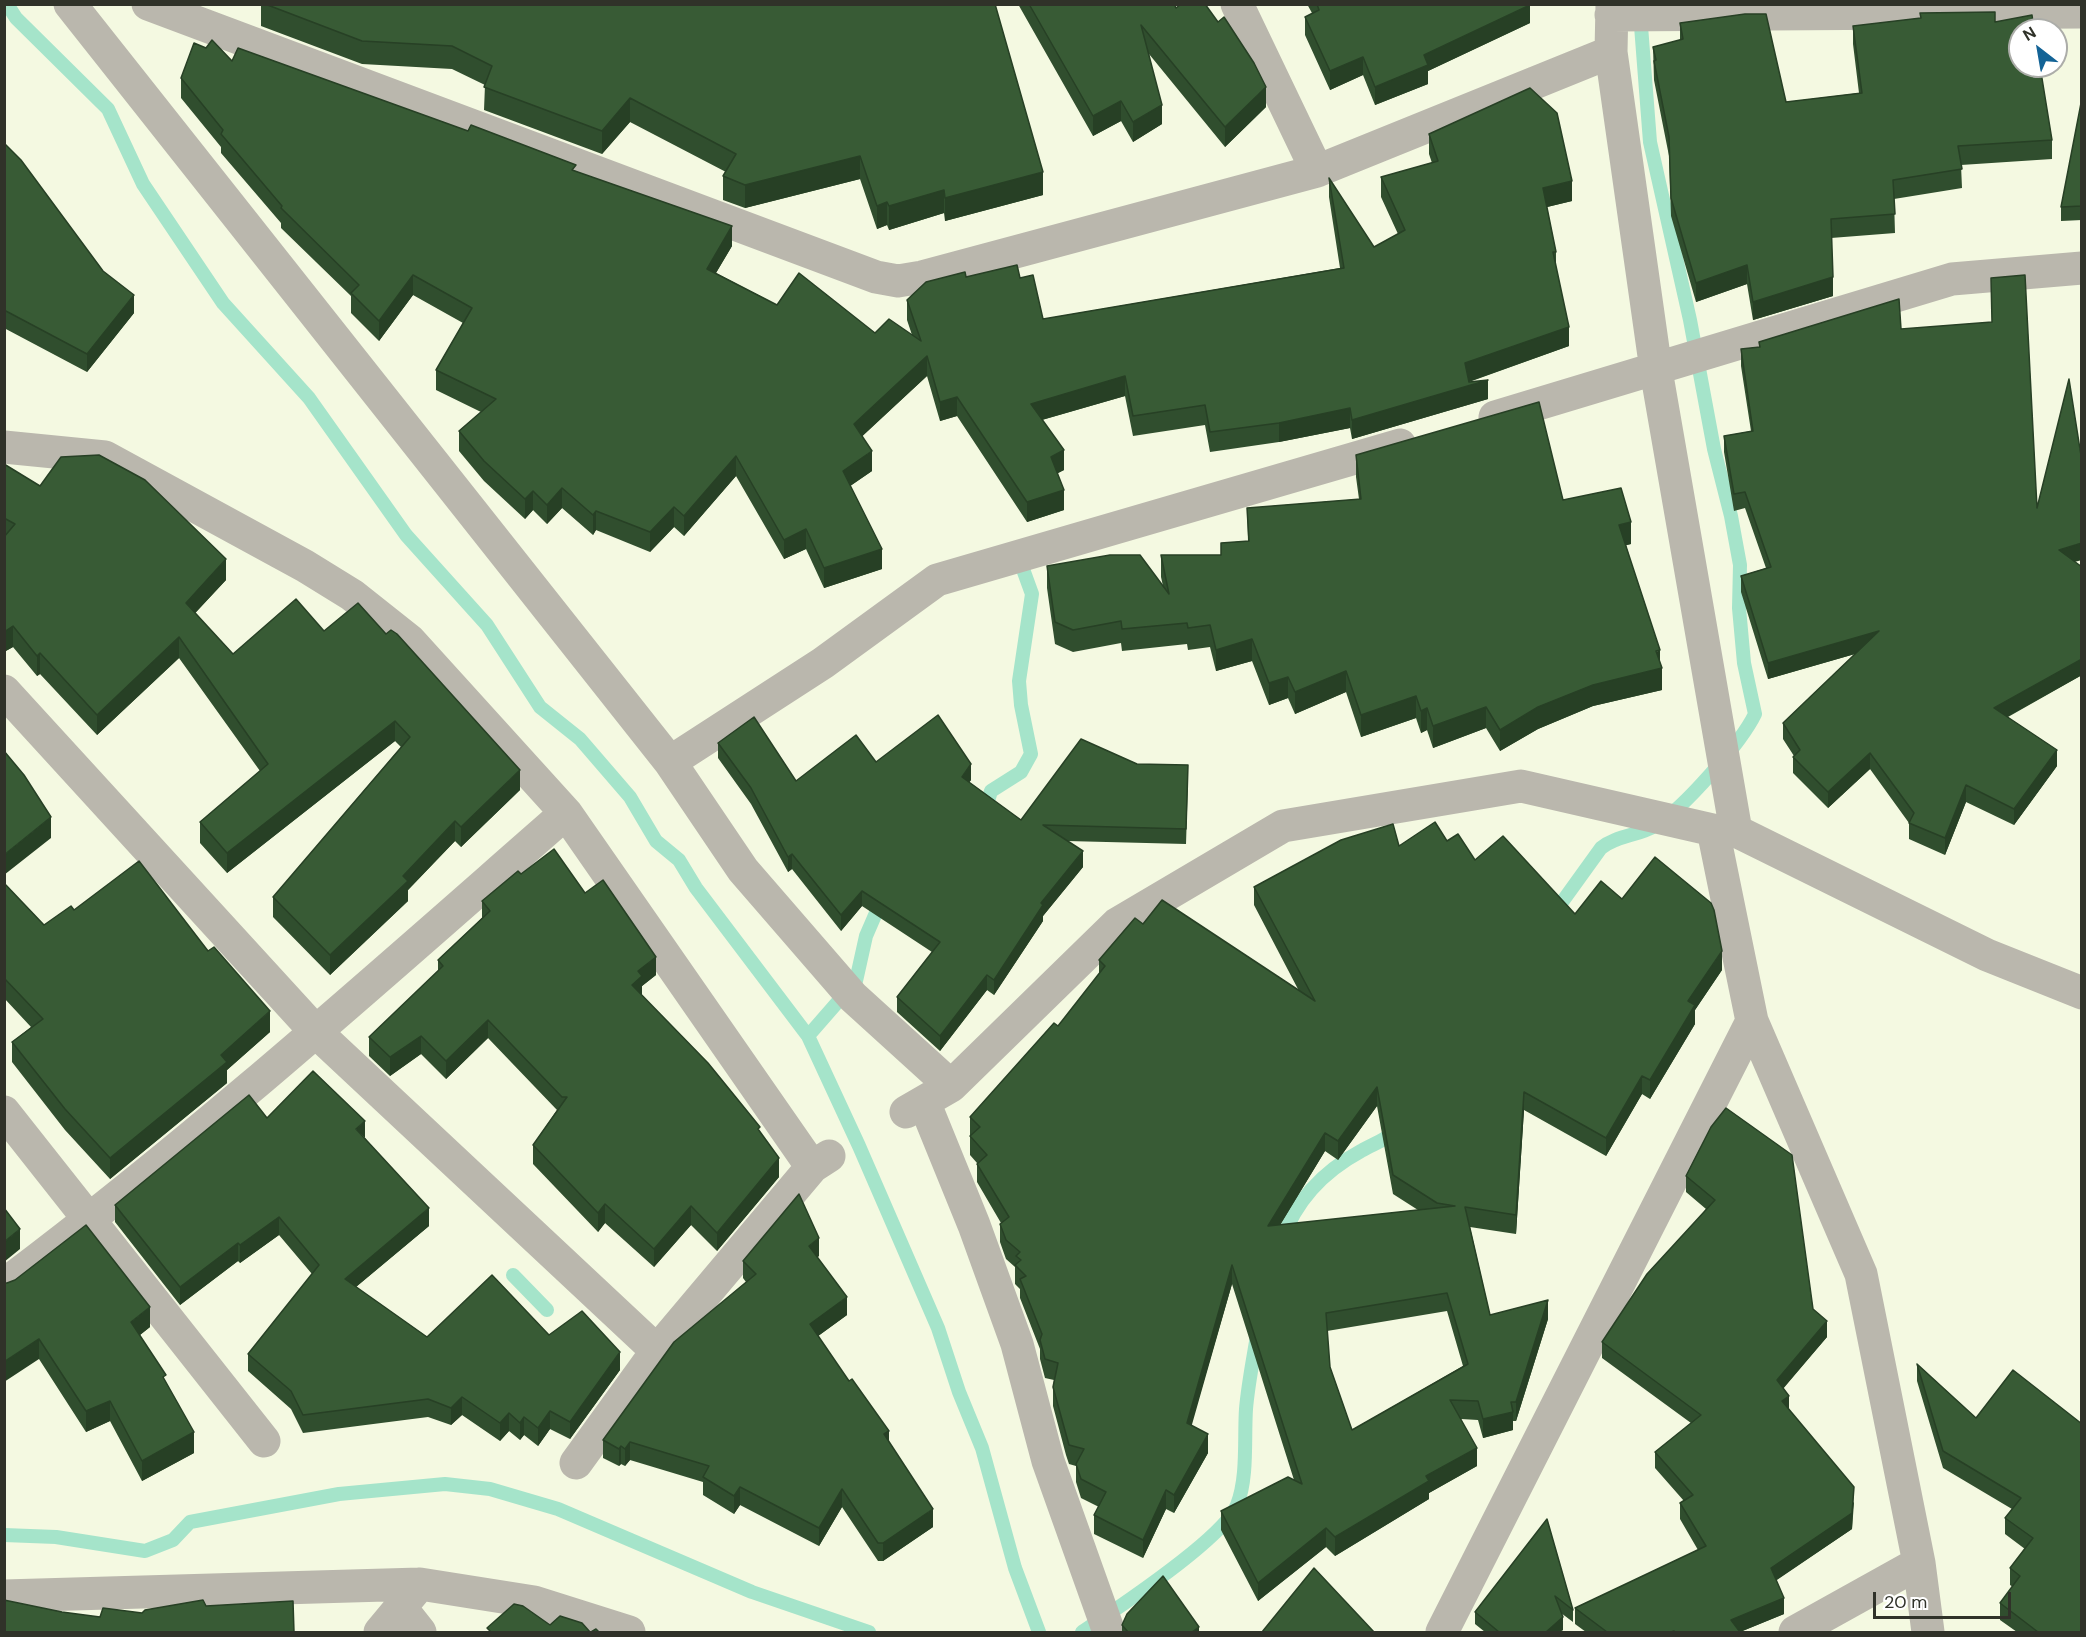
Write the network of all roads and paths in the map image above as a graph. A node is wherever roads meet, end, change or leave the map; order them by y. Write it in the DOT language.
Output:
graph roads {
  1 [pos="70,4"];
  2 [pos="147,4"];
  3 [pos="1237,4"];
  4 [pos="1612,10"];
  5 [pos="2082,12"];
  6 [pos="1611,52"];
  7 [pos="1317,171"];
  8 [pos="2082,268"];
  9 [pos="1656,370"];
  10 [pos="1462,427"];
  11 [pos="1428,437"];
  12 [pos="4,447"];
  13 [pos="4,691"];
  14 [pos="670,762"];
  15 [pos="566,813"];
  16 [pos="1724,830"];
  17 [pos="2082,993"];
  18 [pos="1752,1021"];
  19 [pos="316,1032"];
  20 [pos="927,1100"];
  21 [pos="4,1112"];
  22 [pos="91,1221"];
  23 [pos="4,1285"];
  24 [pos="657,1351"];
  25 [pos="264,1441"];
  26 [pos="576,1463"];
  27 [pos="1919,1563"];
  28 [pos="4,1596"];
  29 [pos="405,1614"];
  30 [pos="628,1632"];
  31 [pos="1108,1632"];
  32 [pos="1442,1632"];
  33 [pos="1795,1632"];
  34 [pos="1928,1632"];
  1 -- 14 [label="street"];
  2 -- 7 [label="street"];
  3 -- 7 [label="street"];
  4 -- 5 [label="street"];
  4 -- 6 [label="street"];
  6 -- 7 [label="street"];
  6 -- 9 [label="street"];
  8 -- 9 [label="street"];
  9 -- 10 [label="street"];
  9 -- 16 [label="street"];
  11 -- 14 [label="street"];
  12 -- 15 [label="street"];
  13 -- 19 [label="street"];
  14 -- 20 [label="street"];
  15 -- 19 [label="street"];
  15 -- 24 [label="street"];
  16 -- 17 [label="street"];
  16 -- 18 [label="street"];
  16 -- 20 [label="street"];
  18 -- 27 [label="street"];
  18 -- 32 [label="street"];
  19 -- 22 [label="street"];
  19 -- 24 [label="street"];
  20 -- 31 [label="street"];
  21 -- 22 [label="street"];
  22 -- 23 [label="street"];
  22 -- 25 [label="street"];
  24 -- 26 [label="street"];
  27 -- 33 [label="street"];
  27 -- 34 [label="street"];
  28 -- 29 [label="street"];
  29 -- 30 [label="street"];
}
